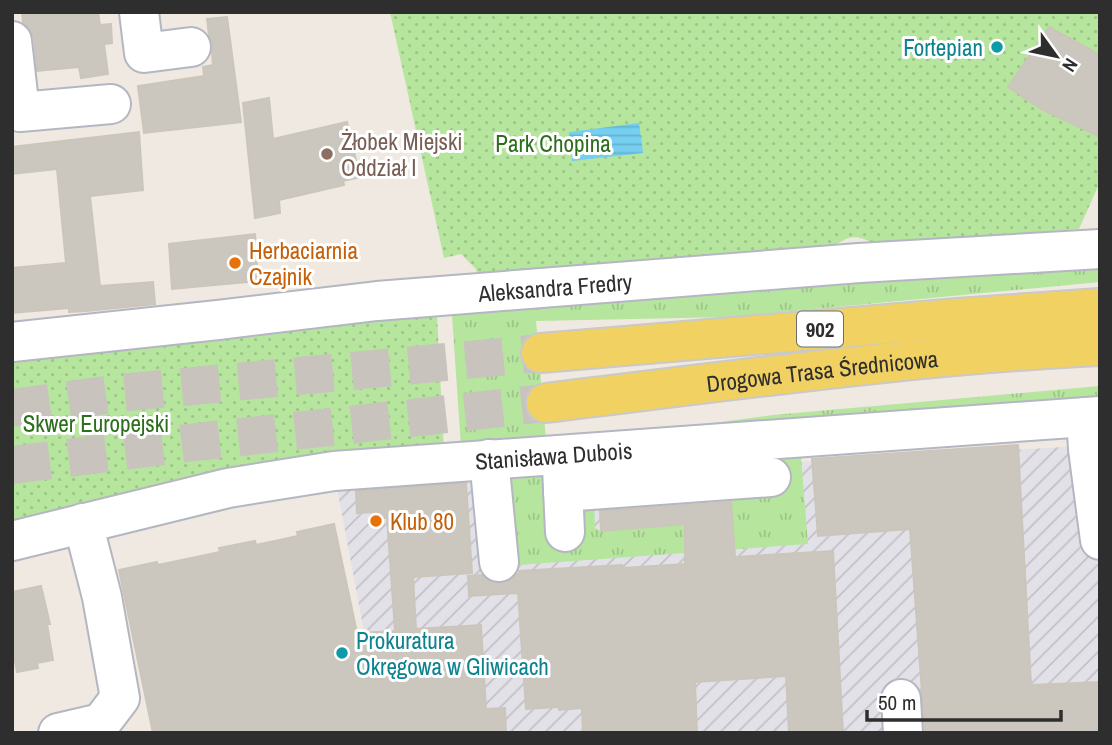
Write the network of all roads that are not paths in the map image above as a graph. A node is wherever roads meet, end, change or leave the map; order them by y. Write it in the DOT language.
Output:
graph roads {
  1 [pos="139,12"];
  2 [pos="12,41"];
  3 [pos="191,47"];
  4 [pos="111,104"];
  5 [pos="1100,249"];
  6 [pos="1100,308"];
  7 [pos="12,342"];
  8 [pos="1100,346"];
  9 [pos="541,353"];
  10 [pos="546,403"];
  11 [pos="1093,416"];
  12 [pos="561,454"];
  13 [pos="489,459"];
  14 [pos="771,477"];
  15 [pos="563,492"];
  16 [pos="83,523"];
  17 [pos="565,532"];
  18 [pos="1100,540"];
  19 [pos="12,541"];
  20 [pos="499,562"];
  21 [pos="124,715"];
  22 [pos="58,733"];
  1 -- 3 [label="street"];
  2 -- 4 [label="street"];
  5 -- 7 [label="street, Aleksandra Fredry"];
  6 -- 9 [label="main road, Drogowa Trasa Średnicowa / 902"];
  8 -- 10 [label="main road, Drogowa Trasa Średnicowa / 902"];
  11 -- 12 [label="street, Stanisława Dubois"];
  11 -- 18 [label="street"];
  12 -- 13 [label="street, Stanisława Dubois"];
  12 -- 15 [label="street"];
  13 -- 16 [label="street, Stanisława Dubois"];
  13 -- 20 [label="street"];
  14 -- 15 [label="street"];
  15 -- 17 [label="street"];
  16 -- 19 [label="street, Stanisława Dubois"];
  16 -- 21 [label="street"];
  21 -- 22 [label="street"];
}
